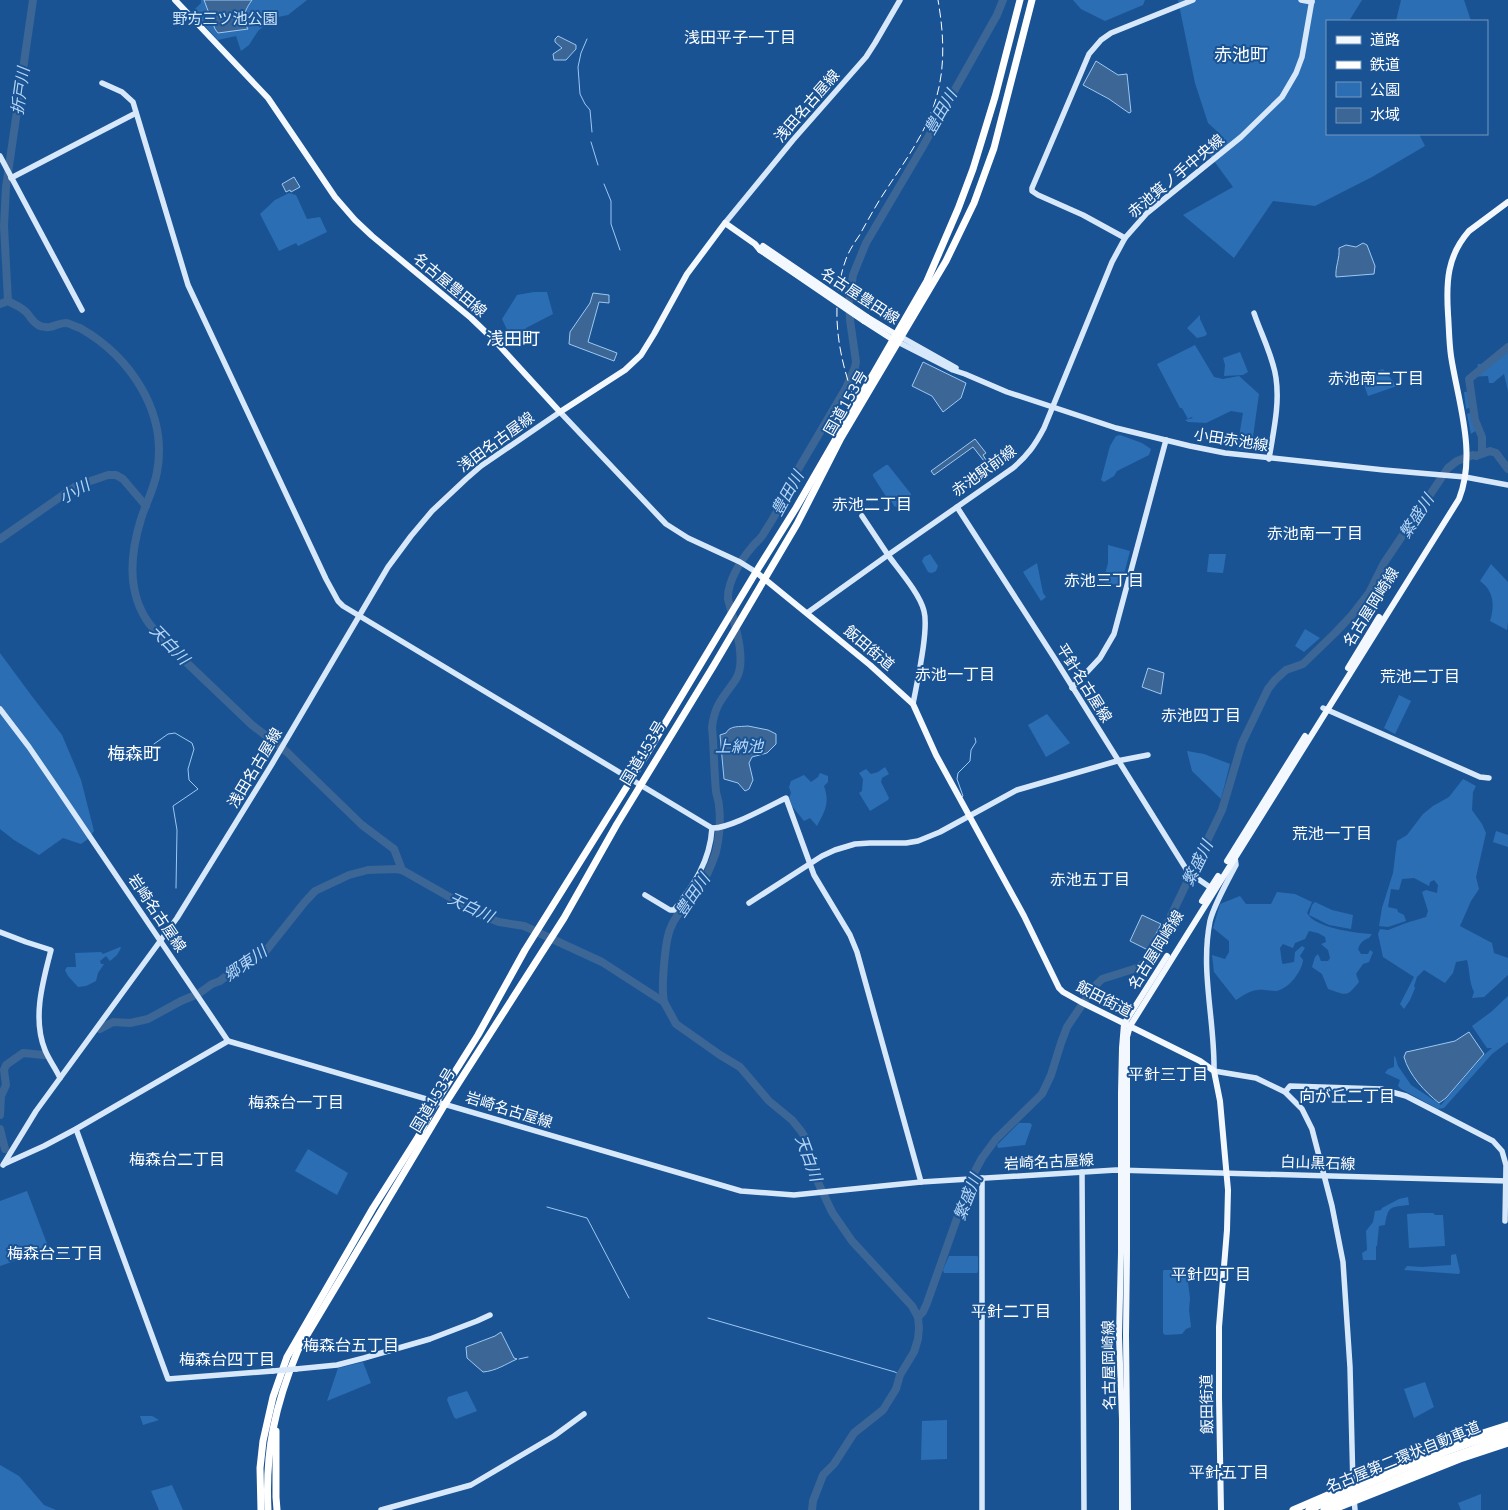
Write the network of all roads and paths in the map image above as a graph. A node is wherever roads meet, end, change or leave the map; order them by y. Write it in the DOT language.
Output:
graph roads {
  1 [pos="175,0"];
  2 [pos="900,0"];
  3 [pos="1020,0"];
  4 [pos="1030,0"];
  5 [pos="1193,0"];
  6 [pos="1301,0"];
  7 [pos="1312,1"];
  8 [pos="102,83"];
  9 [pos="136,113"];
  10 [pos="0,156"];
  11 [pos="12,178"];
  12 [pos="1508,202"];
  13 [pos="725,223"];
  14 [pos="1125,238"];
  15 [pos="82,310"];
  16 [pos="1254,313"];
  17 [pos="896,338"];
  18 [pos="1052,408"];
  19 [pos="560,412"];
  20 [pos="1166,440"];
  21 [pos="1269,459"];
  22 [pos="1465,477"];
  23 [pos="1508,484"];
  24 [pos="957,507"];
  25 [pos="862,516"];
  26 [pos="888,555"];
  27 [pos="755,571"];
  28 [pos="764,578"];
  29 [pos="807,613"];
  30 [pos="360,616"];
  31 [pos="1072,688"];
  32 [pos="913,704"];
  33 [pos="0,709"];
  34 [pos="1324,709"];
  35 [pos="1148,755"];
  36 [pos="1118,761"];
  37 [pos="1489,778"];
  38 [pos="630,780"];
  39 [pos="640,785"];
  40 [pos="968,816"];
  41 [pos="717,828"];
  42 [pos="1235,857"];
  43 [pos="810,864"];
  44 [pos="1212,889"];
  45 [pos="645,894"];
  46 [pos="749,903"];
  47 [pos="0,932"];
  48 [pos="161,941"];
  49 [pos="1127,1025"];
  50 [pos="228,1041"];
  51 [pos="1214,1071"];
  52 [pos="60,1078"];
  53 [pos="1285,1092"];
  54 [pos="436,1102"];
  55 [pos="445,1104"];
  56 [pos="76,1129"];
  57 [pos="2,1165"];
  58 [pos="1124,1170"];
  59 [pos="1082,1172"];
  60 [pos="1227,1173"];
  61 [pos="1325,1176"];
  62 [pos="975,1179"];
  63 [pos="1507,1181"];
  64 [pos="921,1182"];
  65 [pos="1504,1221"];
  66 [pos="490,1315"];
  67 [pos="584,1414"];
  68 [pos="275,1416"];
  69 [pos="1508,1425"];
  70 [pos="1508,1432"];
  71 [pos="1508,1437"];
  72 [pos="1508,1443"];
  73 [pos="1353,1485"];
  74 [pos="1355,1506"];
  75 [pos="261,1510"];
  76 [pos="268,1510"];
  77 [pos="277,1510"];
  78 [pos="381,1510"];
  79 [pos="982,1510"];
  80 [pos="1084,1510"];
  81 [pos="1122,1510"];
  82 [pos="1128,1510"];
  83 [pos="1221,1510"];
  84 [pos="1293,1510"];
  85 [pos="1309,1510"];
  86 [pos="1324,1510"];
  87 [pos="1332,1510"];
  1 -- 19 [label="main road, 名古屋豊田線"];
  2 -- 13 [label="street, 浅田名古屋線"];
  3 -- 17 [label="highway, 国道153号"];
  4 -- 17 [label="highway, 国道153号"];
  5 -- 14 [label="street"];
  6 -- 7 [label="street"];
  7 -- 14 [label="street, 赤池箕ノ手中央線"];
  8 -- 9 [label="street"];
  9 -- 11 [label="street"];
  9 -- 30 [label="street"];
  10 -- 11 [label="street"];
  11 -- 15 [label="street"];
  12 -- 22 [label="main road, 名古屋岡崎線"];
  13 -- 17 [label="main road, 名古屋豊田線, bridge"];
  13 -- 19 [label="main road"];
  14 -- 18 [label="street, 赤池箕ノ手中央線"];
  16 -- 21 [label="street"];
  17 -- 18 [label="street, 小田赤池線"];
  17 -- 27 [label="highway, 国道153号"];
  17 -- 28 [label="highway, 国道153号"];
  18 -- 20 [label="street, 小田赤池線"];
  18 -- 24 [label="street, 赤池駅前線"];
  19 -- 27 [label="street"];
  19 -- 30 [label="street, 浅田名古屋線"];
  20 -- 21 [label="street, 小田赤池線"];
  20 -- 31 [label="street"];
  21 -- 22 [label="street, 小田赤池線"];
  22 -- 23 [label="street, 小田赤池線"];
  22 -- 34 [label="main road, 名古屋岡崎線"];
  24 -- 26 [label="street, 赤池駅前線"];
  24 -- 31 [label="street, 平針名古屋線"];
  25 -- 26 [label="street"];
  26 -- 29 [label="street, 赤池駅前線"];
  26 -- 32 [label="street"];
  27 -- 28 [label="main road, 飯田街道"];
  27 -- 38 [label="highway, 国道153号"];
  28 -- 29 [label="main road, 飯田街道"];
  28 -- 39 [label="highway, 国道153号"];
  29 -- 32 [label="main road, 飯田街道"];
  30 -- 38 [label="street"];
  30 -- 48 [label="street, 浅田名古屋線"];
  31 -- 36 [label="street, 平針名古屋線"];
  32 -- 40 [label="main road, 飯田街道"];
  33 -- 48 [label="street, 岩崎名古屋線"];
  34 -- 37 [label="street"];
  34 -- 42 [label="main road, 名古屋岡崎線"];
  34 -- 44 [label="main road, 名古屋岡崎線"];
  35 -- 36 [label="street"];
  36 -- 40 [label="street"];
  36 -- 44 [label="street, 平針名古屋線"];
  38 -- 39 [label="street"];
  38 -- 54 [label="highway, 国道153号"];
  39 -- 41 [label="street"];
  39 -- 55 [label="highway, 国道153号"];
  40 -- 43 [label="street"];
  40 -- 49 [label="main road, 飯田街道"];
  41 -- 43 [label="street"];
  41 -- 45 [label="street"];
  42 -- 44 [label="main road, 名古屋岡崎線"];
  42 -- 51 [label="street"];
  43 -- 46 [label="street"];
  43 -- 64 [label="street"];
  44 -- 49 [label="main road, 名古屋岡崎線"];
  47 -- 52 [label="street"];
  48 -- 50 [label="street, 岩崎名古屋線"];
  48 -- 52 [label="street, 浅田名古屋線"];
  49 -- 51 [label="main road, 飯田街道"];
  49 -- 58 [label="main road, 名古屋岡崎線"];
  50 -- 54 [label="street, 岩崎名古屋線"];
  50 -- 56 [label="street"];
  51 -- 53 [label="street"];
  51 -- 60 [label="main road, 飯田街道"];
  52 -- 57 [label="street, 浅田名古屋線"];
  53 -- 61 [label="street"];
  53 -- 63 [label="street"];
  54 -- 55 [label="street, 岩崎名古屋線"];
  54 -- 75 [label="highway, 国道153号"];
  55 -- 64 [label="street, 岩崎名古屋線"];
  55 -- 68 [label="highway, 国道153号"];
  56 -- 57 [label="street"];
  56 -- 66 [label="street, bridge"];
  58 -- 59 [label="street, 岩崎名古屋線"];
  58 -- 60 [label="street, 白山黒石線"];
  58 -- 81 [label="main road, 名古屋岡崎線"];
  58 -- 82 [label="main road, 名古屋岡崎線"];
  59 -- 62 [label="street, 岩崎名古屋線"];
  59 -- 80 [label="street"];
  60 -- 61 [label="street, 白山黒石線"];
  60 -- 83 [label="main road, 飯田街道"];
  61 -- 63 [label="street, 白山黒石線"];
  61 -- 73 [label="street"];
  62 -- 64 [label="street, 岩崎名古屋線"];
  62 -- 79 [label="street"];
  63 -- 65 [label="street"];
  67 -- 78 [label="street"];
  68 -- 76 [label="highway, 国道153号"];
  68 -- 77 [label="highway"];
  69 -- 73 [label="highway"];
  70 -- 85 [label="highway, 名古屋第二環状自動車道, bridge"];
  71 -- 86 [label="highway, 名古屋第二環状自動車道, bridge"];
  72 -- 74 [label="highway"];
  73 -- 74 [label="street"];
  73 -- 84 [label="highway"];
  74 -- 87 [label="highway"];
}
